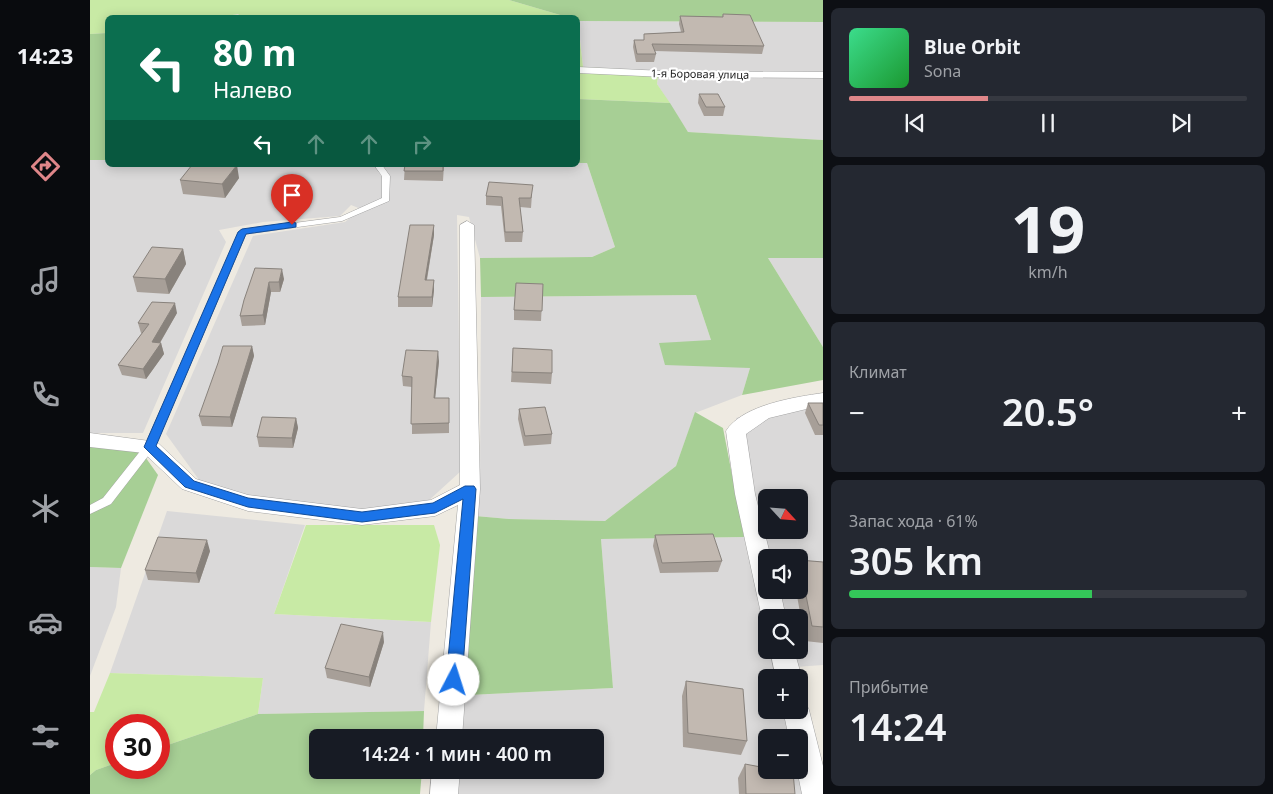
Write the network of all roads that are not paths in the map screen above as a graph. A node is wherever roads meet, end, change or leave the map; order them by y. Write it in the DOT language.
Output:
graph roads {
  1 [pos="580,70"];
  2 [pos="823,75"];
  3 [pos="379,167"];
  4 [pos="466,225"];
  5 [pos="823,399"];
  6 [pos="90,440"];
  7 [pos="150,447"];
  8 [pos="470,489"];
  9 [pos="90,510"];
  10 [pos="758,549"];
  11 [pos="798,719"];
  12 [pos="450,729"];
  13 [pos="445,779"];
  14 [pos="444,794"];
  15 [pos="816,794"];
  1 -- 2 [label="street, 1-я Боровая улица"];
  3 -- 7 [label="lane"];
  4 -- 8 [label="street"];
  5 -- 10 [label="street"];
  6 -- 7 [label="street"];
  7 -- 8 [label="street"];
  7 -- 9 [label="lane"];
  8 -- 12 [label="street"];
  11 -- 15 [label="street"];
  13 -- 14 [label="street"];
}
